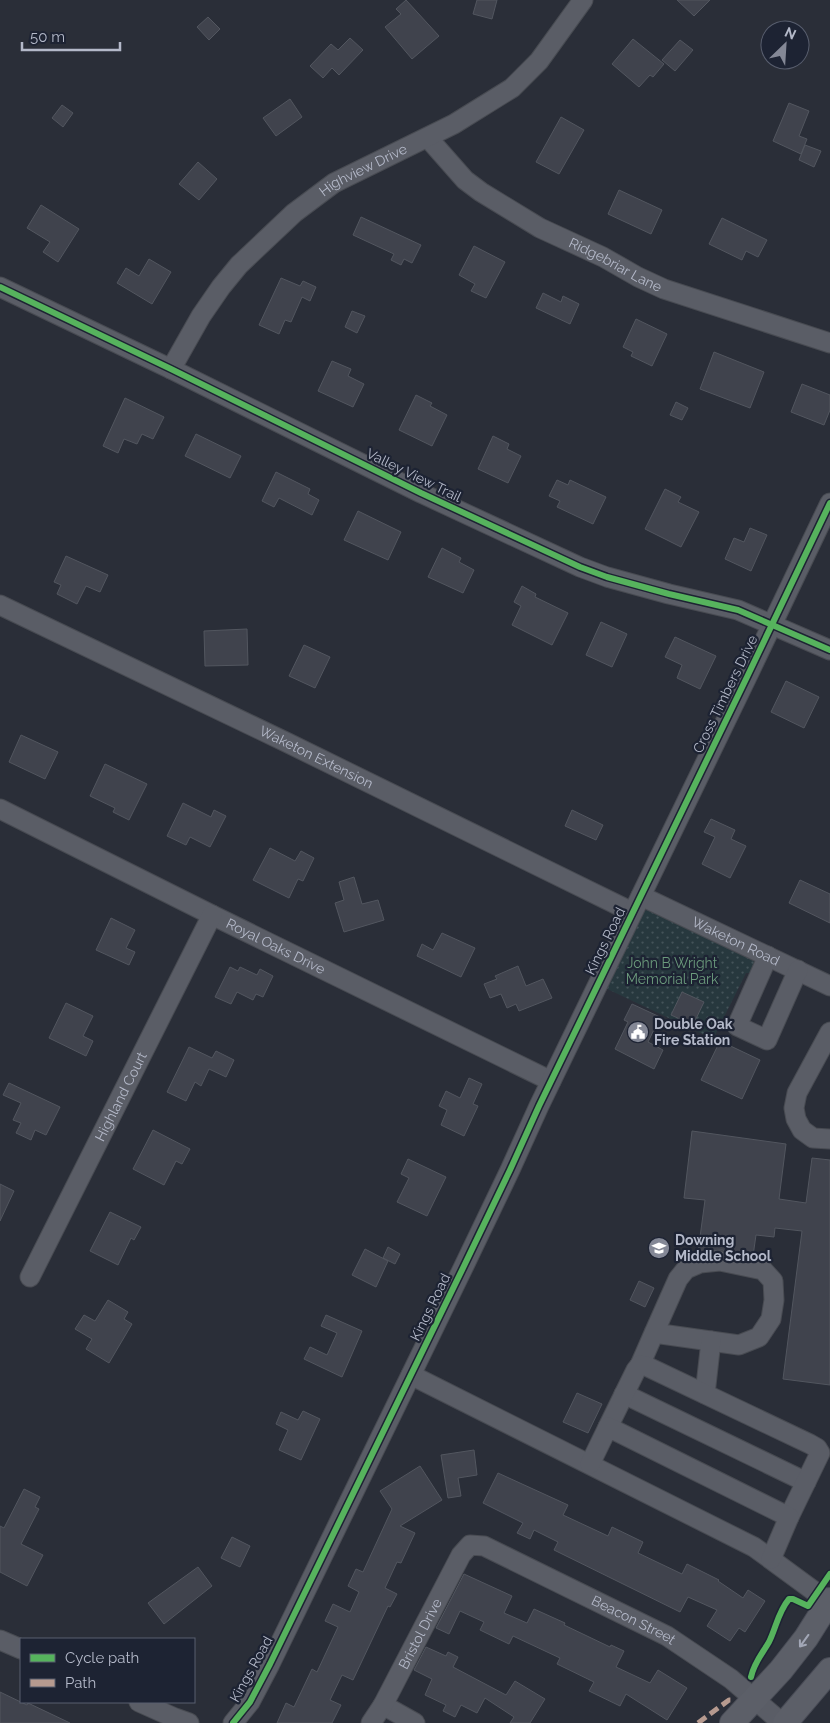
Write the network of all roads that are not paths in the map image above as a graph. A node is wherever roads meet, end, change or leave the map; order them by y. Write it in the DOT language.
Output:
graph roads {
  1 [pos="583,0"];
  2 [pos="428,138"];
  3 [pos="0,287"];
  4 [pos="830,343"];
  5 [pos="171,369"];
  6 [pos="830,503"];
  7 [pos="0,605"];
  8 [pos="772,625"];
  9 [pos="830,650"];
  10 [pos="0,809"];
  11 [pos="636,904"];
  12 [pos="212,916"];
  13 [pos="768,956"];
  14 [pos="798,970"];
  15 [pos="830,986"];
  16 [pos="830,1032"];
  17 [pos="551,1081"];
  18 [pos="830,1139"];
  19 [pos="30,1277"];
  20 [pos="654,1333"];
  21 [pos="711,1341"];
  22 [pos="640,1366"];
  23 [pos="411,1375"];
  24 [pos="624,1394"];
  25 [pos="705,1394"];
  26 [pos="608,1427"];
  27 [pos="590,1464"];
  28 [pos="806,1482"];
  29 [pos="789,1517"];
  30 [pos="470,1545"];
  31 [pos="771,1559"];
  32 [pos="830,1601"];
  33 [pos="0,1640"];
  34 [pos="20,1649"];
  35 [pos="830,1670"];
  36 [pos="755,1700"];
  37 [pos="140,1703"];
  38 [pos="383,1705"];
  39 [pos="189,1723"];
  40 [pos="233,1723"];
  41 [pos="371,1723"];
  42 [pos="415,1723"];
  43 [pos="732,1723"];
  44 [pos="784,1723"];
  1 -- 2 [label="street, Highview Drive"];
  2 -- 4 [label="street, Ridgebriar Lane"];
  2 -- 5 [label="street, Highview Drive"];
  3 -- 5 [label="street, Valley View Trail"];
  5 -- 8 [label="street, Valley View Trail"];
  6 -- 8 [label="street, Cross Timbers Drive"];
  7 -- 11 [label="street, Waketon Extension"];
  8 -- 9 [label="street, Valley View Trail"];
  8 -- 11 [label="street, Cross Timbers Drive"];
  10 -- 12 [label="street, Royal Oaks Drive"];
  11 -- 13 [label="street, Waketon Road"];
  11 -- 17 [label="street, Kings Road"];
  12 -- 17 [label="street, Royal Oaks Drive"];
  12 -- 19 [label="street, Highland Court"];
  13 -- 14 [label="street, Waketon Road"];
  13 -- 14 [label="street"];
  14 -- 15 [label="street, Waketon Road"];
  16 -- 18 [label="street"];
  17 -- 23 [label="street, Kings Road"];
  20 -- 21 [label="street"];
  20 -- 21 [label="street"];
  20 -- 22 [label="street"];
  21 -- 25 [label="street"];
  22 -- 24 [label="street"];
  22 -- 25 [label="street"];
  23 -- 27 [label="street"];
  23 -- 40 [label="street, Kings Road"];
  24 -- 26 [label="street"];
  24 -- 28 [label="street"];
  25 -- 28 [label="street"];
  26 -- 27 [label="street"];
  26 -- 29 [label="street"];
  27 -- 31 [label="street"];
  28 -- 29 [label="street"];
  29 -- 31 [label="street"];
  30 -- 36 [label="street, Beacon Street"];
  30 -- 38 [label="street, Bristol Drive"];
  31 -- 32 [label="street"];
  32 -- 36 [label="main road, one-way"];
  33 -- 34 [label="street"];
  35 -- 44 [label="main road"];
  36 -- 43 [label="main road"];
  36 -- 44 [label="street, Beacon Street"];
  37 -- 39 [label="street"];
  38 -- 41 [label="street, Bristol Drive"];
  38 -- 42 [label="street"];
}
